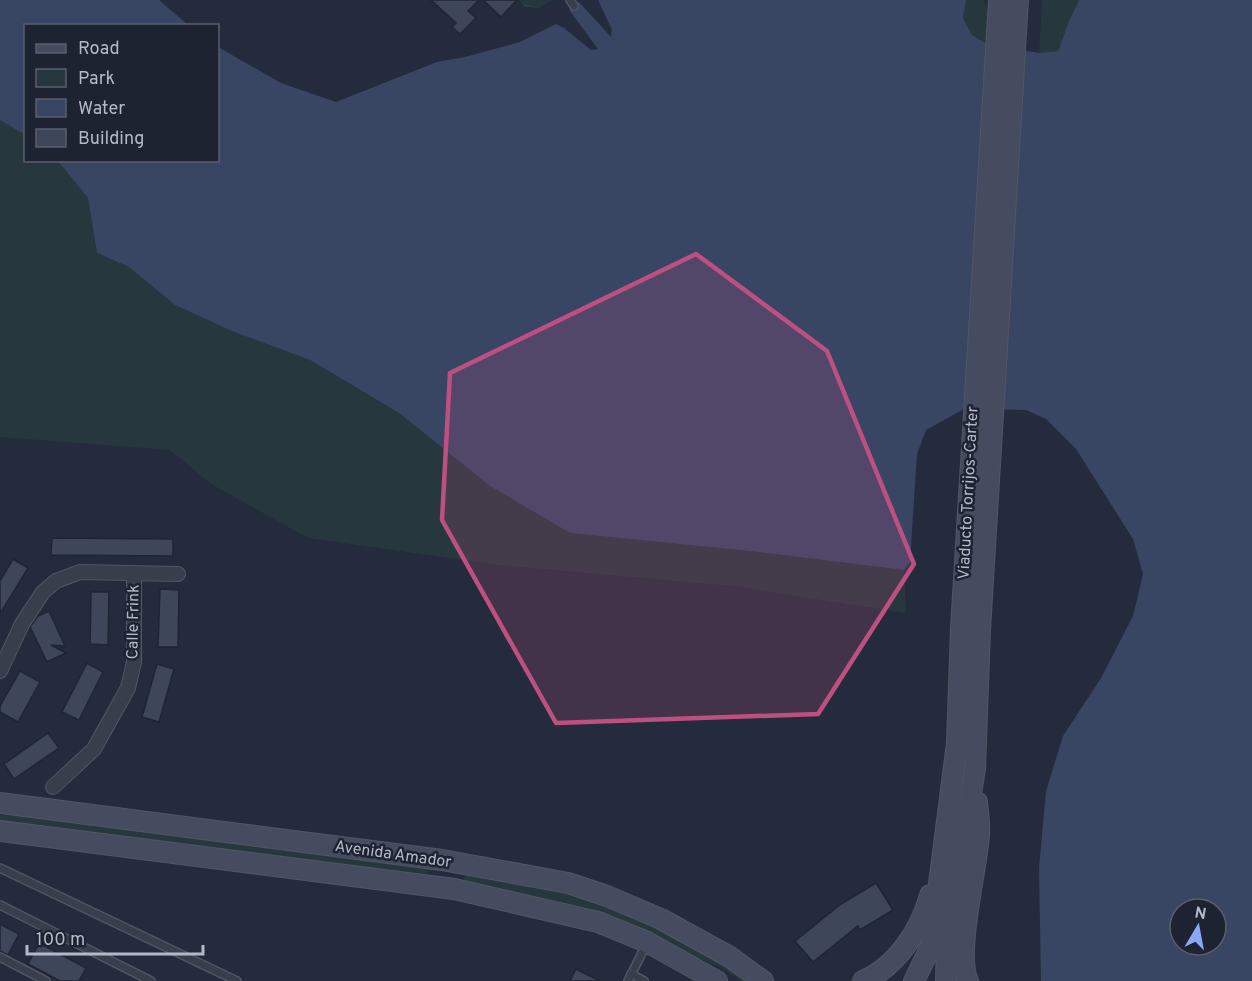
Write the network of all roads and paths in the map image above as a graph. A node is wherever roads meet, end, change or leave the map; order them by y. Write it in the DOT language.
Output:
graph roads {
  1 [pos="999,0"];
  2 [pos="1018,0"];
  3 [pos="134,573"];
  4 [pos="178,574"];
  5 [pos="971,629"];
  6 [pos="0,671"];
  7 [pos="975,769"];
  8 [pos="53,787"];
  9 [pos="0,803"];
  10 [pos="947,825"];
  11 [pos="0,831"];
  12 [pos="442,860"];
  13 [pos="0,868"];
  14 [pos="454,890"];
  15 [pos="0,905"];
  16 [pos="646,942"];
  17 [pos="0,957"];
  18 [pos="630,978"];
  19 [pos="46,981"];
  20 [pos="151,981"];
  21 [pos="237,981"];
  22 [pos="644,981"];
  23 [pos="717,981"];
  24 [pos="763,981"];
  25 [pos="863,981"];
  26 [pos="915,981"];
  27 [pos="946,981"];
  28 [pos="968,981"];
  1 -- 5 [label="main road, Viaducto Torrijos-Carter"];
  2 -- 5 [label="main road, Viaducto Torrijos-Carter"];
  3 -- 4 [label="street"];
  3 -- 6 [label="street"];
  3 -- 8 [label="street, Calle Frink"];
  5 -- 7 [label="main road, Viaducto Torrijos-Carter"];
  5 -- 10 [label="main road, Viaducto Torrijos-Carter"];
  7 -- 27 [label="main road, Viaducto Torrijos-Carter"];
  7 -- 28 [label="main road"];
  9 -- 12 [label="main road, Avenida Amador"];
  10 -- 25 [label="main road"];
  10 -- 26 [label="main road, Viaducto Torrijos-Carter"];
  11 -- 14 [label="main road, Avenida Amador"];
  12 -- 14 [label="main road"];
  12 -- 24 [label="main road, Avenida Amador"];
  13 -- 21 [label="lane"];
  14 -- 16 [label="main road, Avenida Amador"];
  15 -- 20 [label="lane"];
  16 -- 18 [label="lane"];
  16 -- 23 [label="main road, Avenida Amador"];
  17 -- 19 [label="lane"];
  18 -- 22 [label="lane"];
}
